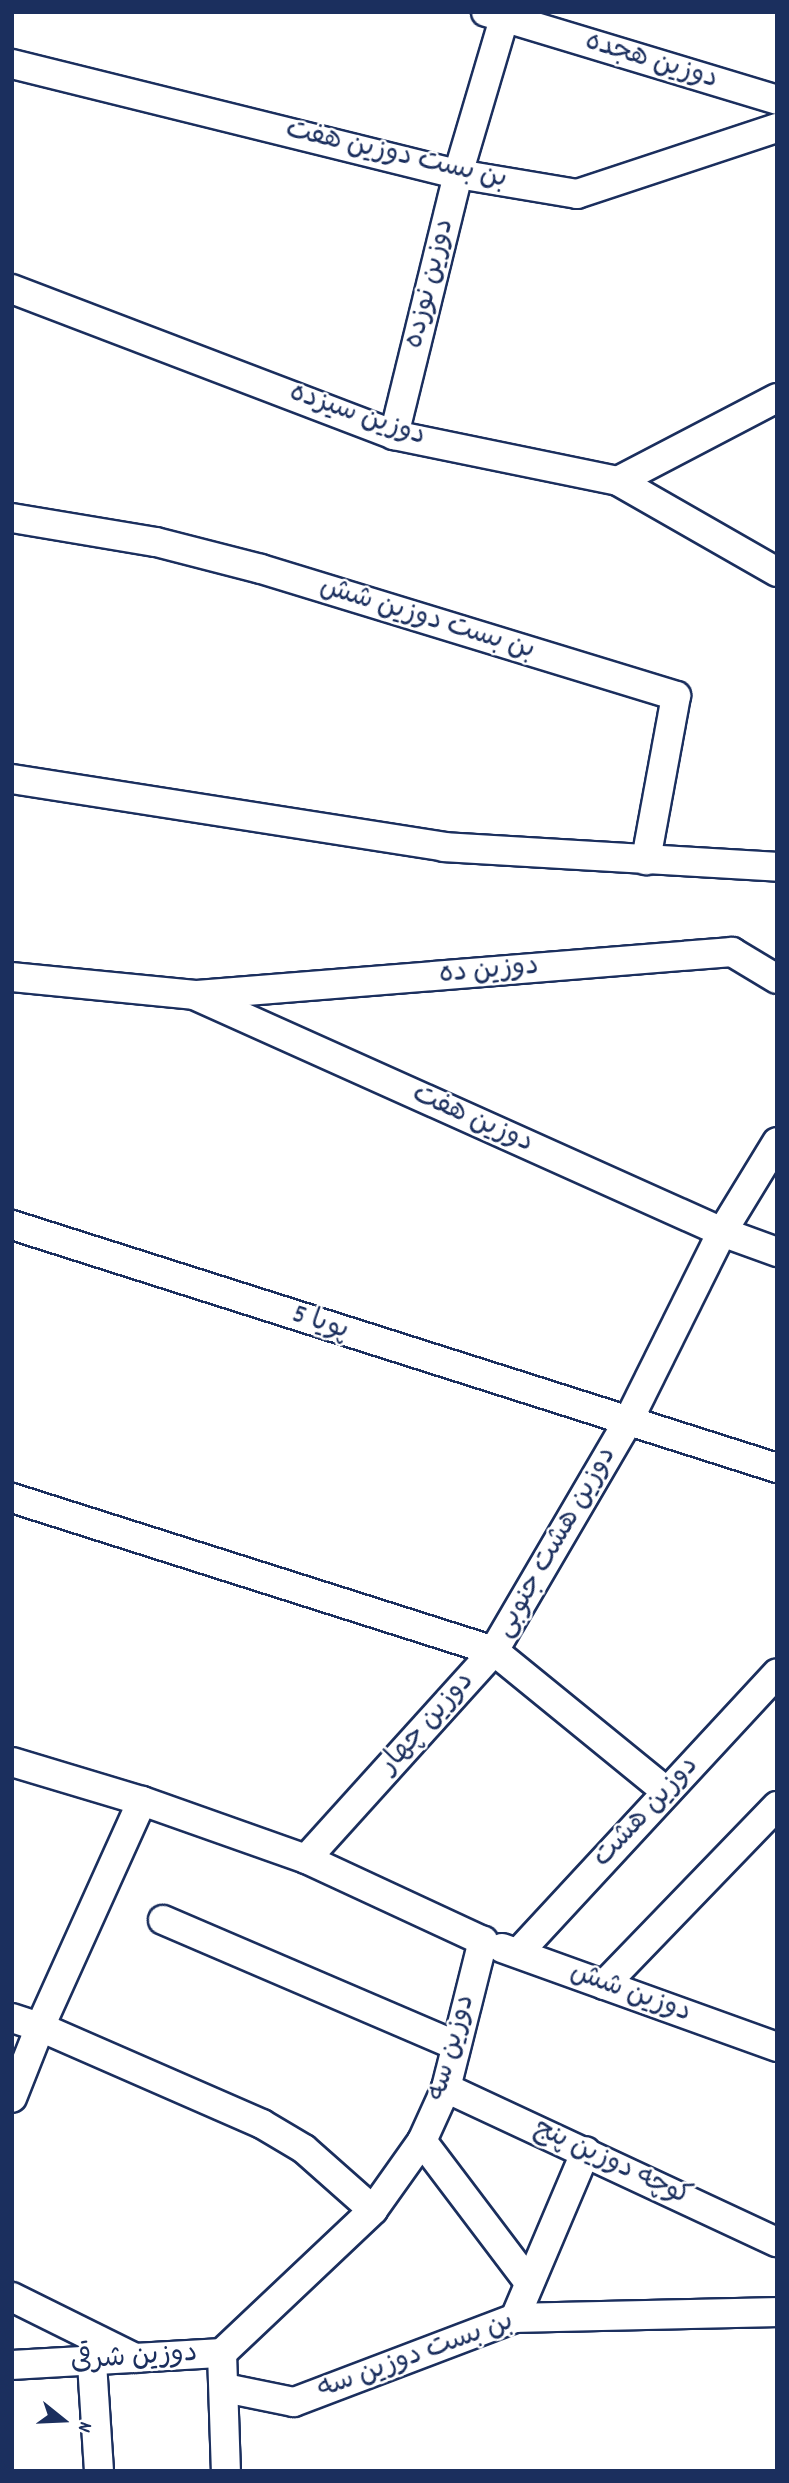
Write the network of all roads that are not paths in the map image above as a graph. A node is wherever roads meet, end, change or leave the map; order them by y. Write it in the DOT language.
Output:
graph roads {
  1 [pos="499,14"];
  2 [pos="12,64"];
  3 [pos="777,100"];
  4 [pos="777,128"];
  5 [pos="458,174"];
  6 [pos="12,289"];
  7 [pos="777,398"];
  8 [pos="394,435"];
  9 [pos="618,481"];
  10 [pos="12,518"];
  11 [pos="777,572"];
  12 [pos="12,779"];
  13 [pos="646,860"];
  14 [pos="777,867"];
  15 [pos="12,977"];
  16 [pos="777,979"];
  17 [pos="194,995"];
  18 [pos="777,1142"];
  19 [pos="12,1226"];
  20 [pos="722,1231"];
  21 [pos="777,1252"];
  22 [pos="627,1423"];
  23 [pos="777,1468"];
  24 [pos="12,1498"];
  25 [pos="494,1651"];
  26 [pos="777,1673"];
  27 [pos="12,1762"];
  28 [pos="667,1792"];
  29 [pos="142,1801"];
  30 [pos="777,1806"];
  31 [pos="306,1859"];
  32 [pos="163,1920"];
  33 [pos="483,1941"];
  34 [pos="518,1953"];
  35 [pos="604,1985"];
  36 [pos="12,2018"];
  37 [pos="40,2027"];
  38 [pos="454,2045"];
  39 [pos="777,2047"];
  40 [pos="446,2088"];
  41 [pos="12,2098"];
  42 [pos="422,2141"];
  43 [pos="586,2151"];
  44 [pos="373,2210"];
  45 [pos="777,2242"];
  46 [pos="528,2281"];
  47 [pos="12,2297"];
  48 [pos="777,2312"];
  49 [pos="515,2318"];
  50 [pos="222,2353"];
  51 [pos="135,2358"];
  52 [pos="92,2363"];
  53 [pos="12,2365"];
  54 [pos="225,2388"];
  55 [pos="99,2471"];
  56 [pos="226,2471"];
  1 -- 3 [label="street, دوزین هجده"];
  1 -- 5 [label="street, دوزین نوزده"];
  2 -- 5 [label="street, بن بست دوزین هفت"];
  4 -- 5 [label="street, بن بست دوزین هفت"];
  5 -- 8 [label="street, دوزین نوزده"];
  6 -- 8 [label="street, دوزین سیزده"];
  7 -- 9 [label="street"];
  8 -- 9 [label="street, دوزین سیزده"];
  9 -- 11 [label="street, دوزین سیزده"];
  10 -- 13 [label="street, بن بست دوزین شش"];
  12 -- 13 [label="street"];
  13 -- 14 [label="street"];
  15 -- 17 [label="street, دوزین هفت"];
  16 -- 17 [label="street, دوزین ده"];
  17 -- 20 [label="street, دوزین هفت"];
  18 -- 20 [label="street"];
  19 -- 22 [label="street, پویا 5"];
  20 -- 21 [label="street"];
  20 -- 22 [label="street"];
  22 -- 23 [label="street"];
  22 -- 25 [label="street, دوزین هشت جنوبی"];
  24 -- 25 [label="street, دوزین چهار"];
  25 -- 28 [label="street, دوزین هشت جنوبی"];
  25 -- 31 [label="street, دوزین چهار"];
  26 -- 28 [label="street, دوزین هشت"];
  27 -- 29 [label="street"];
  28 -- 34 [label="street, دوزین هشت"];
  29 -- 31 [label="street"];
  29 -- 37 [label="street"];
  30 -- 35 [label="street"];
  31 -- 33 [label="street"];
  32 -- 38 [label="street"];
  33 -- 34 [label="street, دوزین شش"];
  33 -- 38 [label="street, دوزین سه"];
  34 -- 35 [label="street, دوزین شش"];
  35 -- 39 [label="street, دوزین شش"];
  36 -- 37 [label="street"];
  37 -- 41 [label="street"];
  37 -- 44 [label="street"];
  38 -- 40 [label="street, دوزین سه"];
  40 -- 42 [label="street, دوزین سه"];
  40 -- 43 [label="street, کوچه دوزین پنج"];
  42 -- 44 [label="street, دوزین سه"];
  42 -- 46 [label="street"];
  43 -- 45 [label="street, کوچه دوزین پنج"];
  43 -- 46 [label="street"];
  44 -- 50 [label="street, دوزین سه"];
  46 -- 49 [label="street"];
  47 -- 51 [label="street"];
  48 -- 49 [label="street, بن بست دوزین سه"];
  49 -- 54 [label="street, بن بست دوزین سه"];
  50 -- 51 [label="street, دوزین شرقی"];
  50 -- 54 [label="street, دوزین شرقی"];
  51 -- 52 [label="street, دوزین شرقی"];
  52 -- 53 [label="street, دوزین شرقی"];
  52 -- 55 [label="street"];
  54 -- 56 [label="street, دوزین شرقی"];
}
